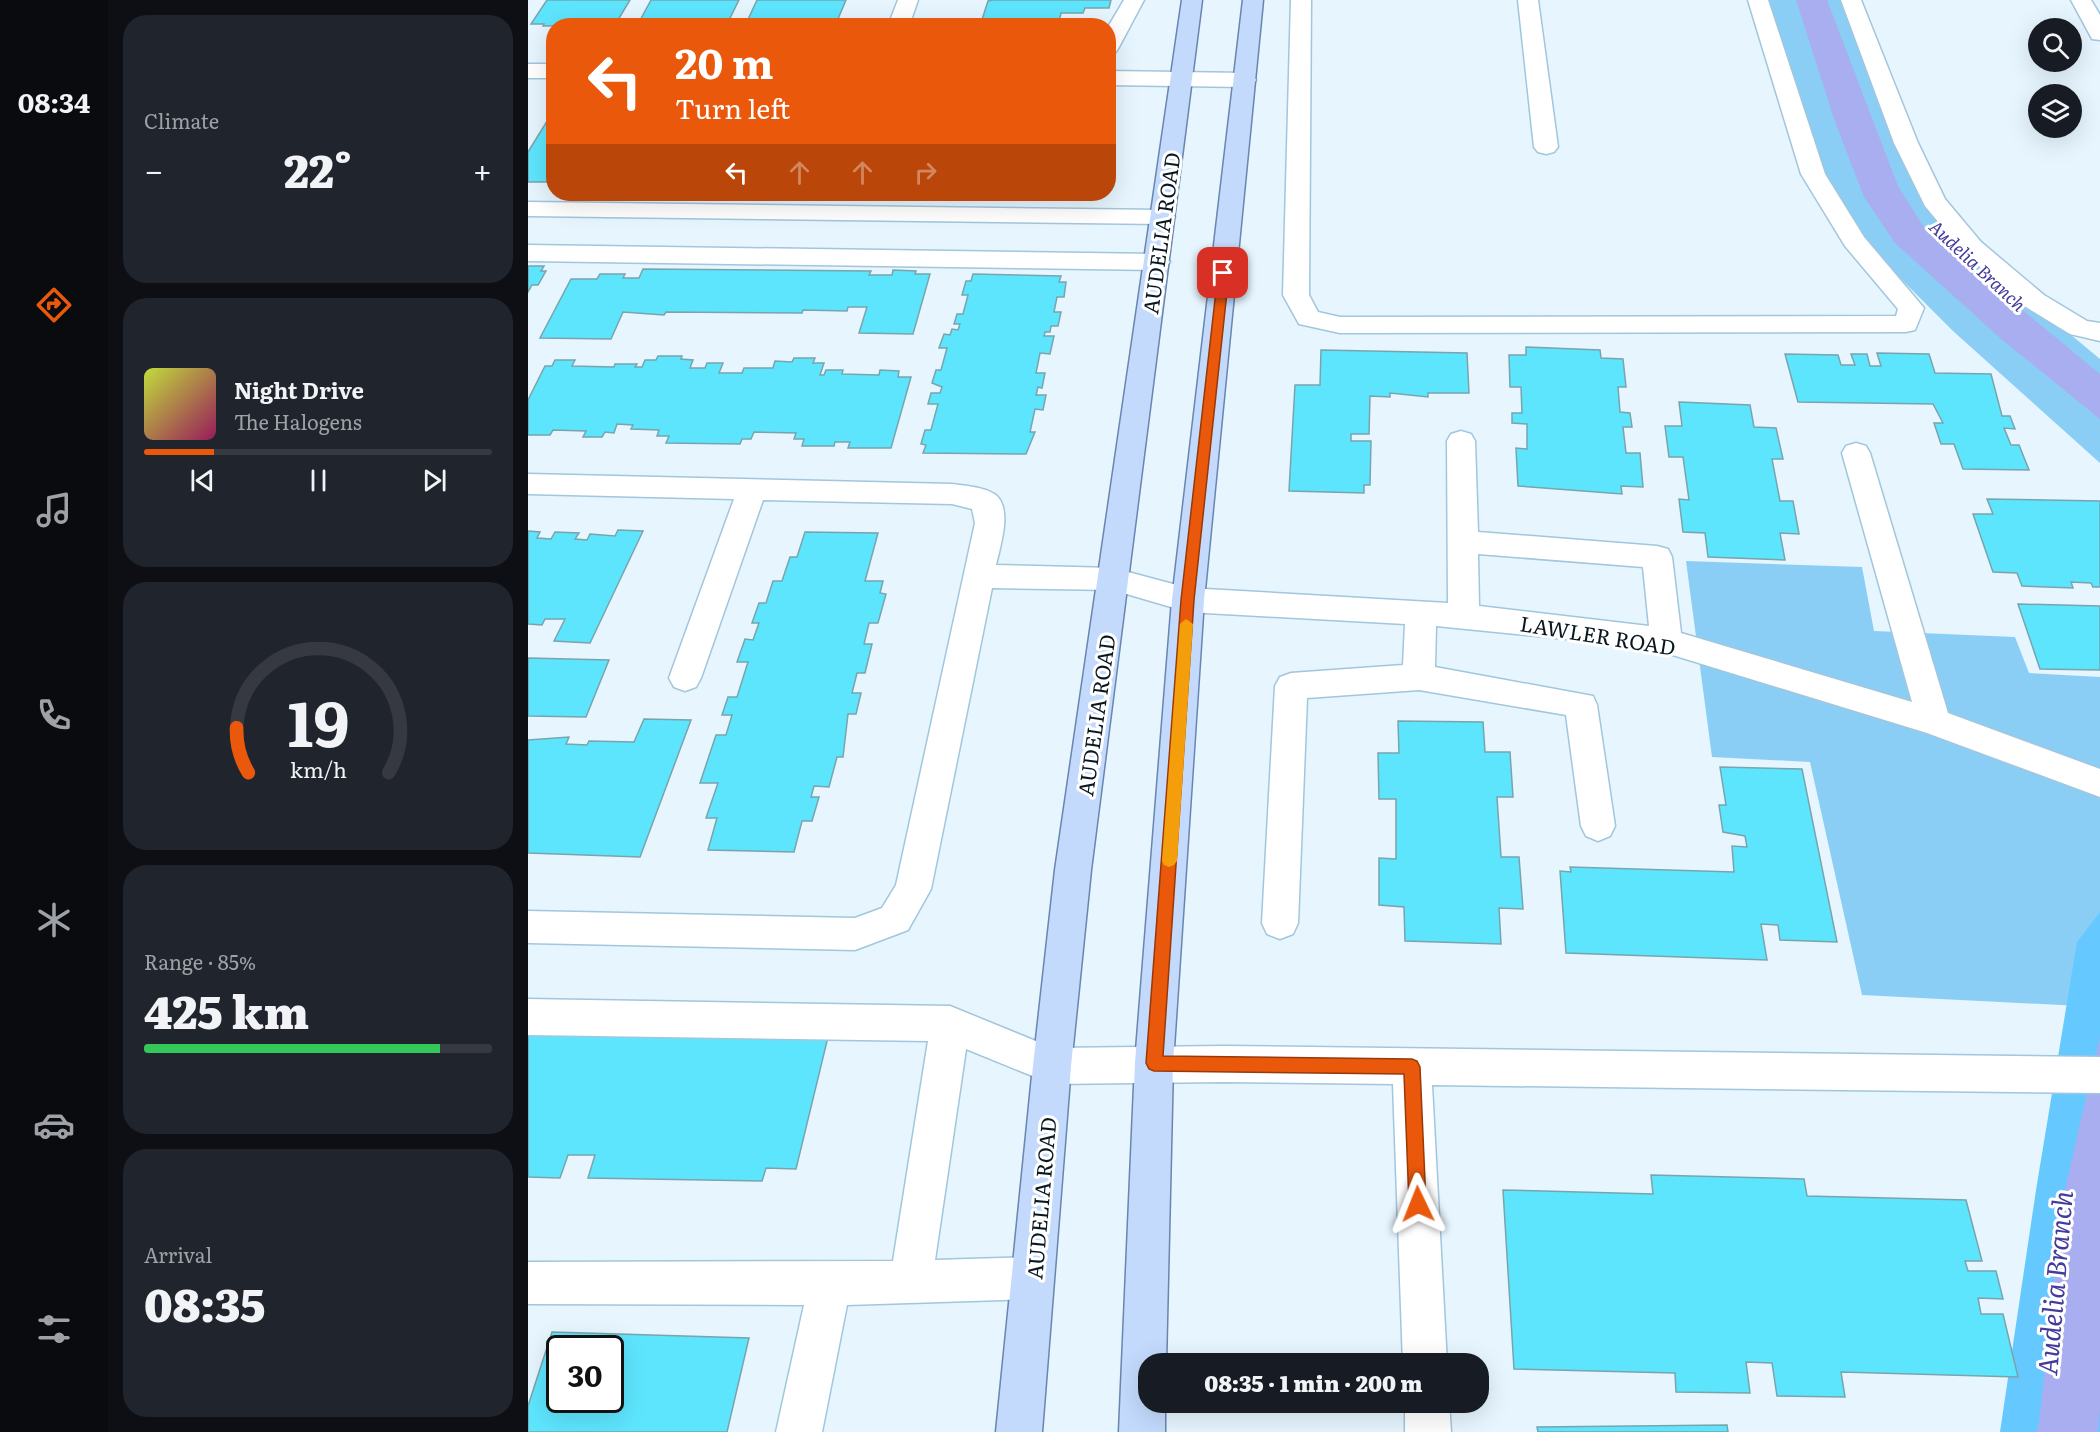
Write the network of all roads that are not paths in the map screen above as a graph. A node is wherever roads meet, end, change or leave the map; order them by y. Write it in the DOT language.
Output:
graph roads {
  1 [pos="908,0"];
  2 [pos="1134,0"];
  3 [pos="1192,0"];
  4 [pos="1253,0"];
  5 [pos="1301,0"];
  6 [pos="1528,0"];
  7 [pos="1758,0"];
  8 [pos="1851,0"];
  9 [pos="2081,0"];
  10 [pos="901,18"];
  11 [pos="1116,33"];
  12 [pos="2100,34"];
  13 [pos="528,71"];
  14 [pos="546,71"];
  15 [pos="1116,78"];
  16 [pos="1182,79"];
  17 [pos="1245,80"];
  18 [pos="1546,147"];
  19 [pos="528,209"];
  20 [pos="1163,217"];
  21 [pos="528,253"];
  22 [pos="1157,262"];
  23 [pos="2100,332"];
  24 [pos="1461,441"];
  25 [pos="1856,453"];
  26 [pos="528,484"];
  27 [pos="752,489"];
  28 [pos="1463,542"];
  29 [pos="1113,579"];
  30 [pos="975,592"];
  31 [pos="1188,600"];
  32 [pos="1421,614"];
  33 [pos="1464,616"];
  34 [pos="1666,641"];
  35 [pos="1419,677"];
  36 [pos="685,678"];
  37 [pos="1934,722"];
  38 [pos="2100,783"];
  39 [pos="1598,826"];
  40 [pos="1280,923"];
  41 [pos="528,927"];
  42 [pos="528,1017"];
  43 [pos="950,1024"];
  44 [pos="1154,1063"];
  45 [pos="1052,1066"];
  46 [pos="1424,1066"];
  47 [pos="2100,1075"];
  48 [pos="1032,1278"];
  49 [pos="528,1282"];
  50 [pos="911,1282"];
  51 [pos="830,1284"];
  52 [pos="1425,1353"];
  53 [pos="1427,1413"];
  54 [pos="799,1432"];
  55 [pos="1019,1432"];
  56 [pos="1142,1432"];
  57 [pos="1428,1432"];
  1 -- 10 [label="street"];
  2 -- 11 [label="street"];
  3 -- 16 [label="main road, AUDELIA ROAD"];
  4 -- 17 [label="main road"];
  5 -- 7 [label="street"];
  6 -- 18 [label="street"];
  8 -- 23 [label="street"];
  9 -- 12 [label="street"];
  13 -- 14 [label="street"];
  15 -- 16 [label="street"];
  16 -- 17 [label="street"];
  16 -- 20 [label="main road, AUDELIA ROAD"];
  17 -- 31 [label="main road"];
  19 -- 20 [label="street"];
  20 -- 22 [label="main road, AUDELIA ROAD"];
  21 -- 22 [label="street"];
  22 -- 29 [label="main road, AUDELIA ROAD"];
  24 -- 28 [label="street"];
  25 -- 37 [label="street"];
  26 -- 27 [label="street"];
  27 -- 30 [label="street"];
  27 -- 36 [label="street"];
  28 -- 33 [label="street"];
  28 -- 34 [label="street"];
  29 -- 30 [label="street, LAWLER ROAD"];
  29 -- 31 [label="street, LAWLER ROAD"];
  29 -- 45 [label="main road, AUDELIA ROAD"];
  30 -- 41 [label="street"];
  31 -- 32 [label="street, LAWLER ROAD"];
  31 -- 44 [label="main road"];
  32 -- 33 [label="street, LAWLER ROAD"];
  32 -- 35 [label="street"];
  33 -- 34 [label="street, LAWLER ROAD"];
  34 -- 37 [label="street, LAWLER ROAD"];
  35 -- 39 [label="street"];
  35 -- 40 [label="street"];
  37 -- 38 [label="street, LAWLER ROAD"];
  42 -- 43 [label="street"];
  43 -- 45 [label="street"];
  43 -- 50 [label="street"];
  44 -- 45 [label="street"];
  44 -- 46 [label="street"];
  44 -- 56 [label="main road"];
  45 -- 48 [label="main road, AUDELIA ROAD"];
  46 -- 47 [label="street"];
  46 -- 52 [label="street"];
  48 -- 50 [label="street"];
  48 -- 55 [label="main road, AUDELIA ROAD"];
  49 -- 51 [label="street"];
  50 -- 51 [label="street"];
  51 -- 54 [label="street"];
  53 -- 57 [label="street"];
}
